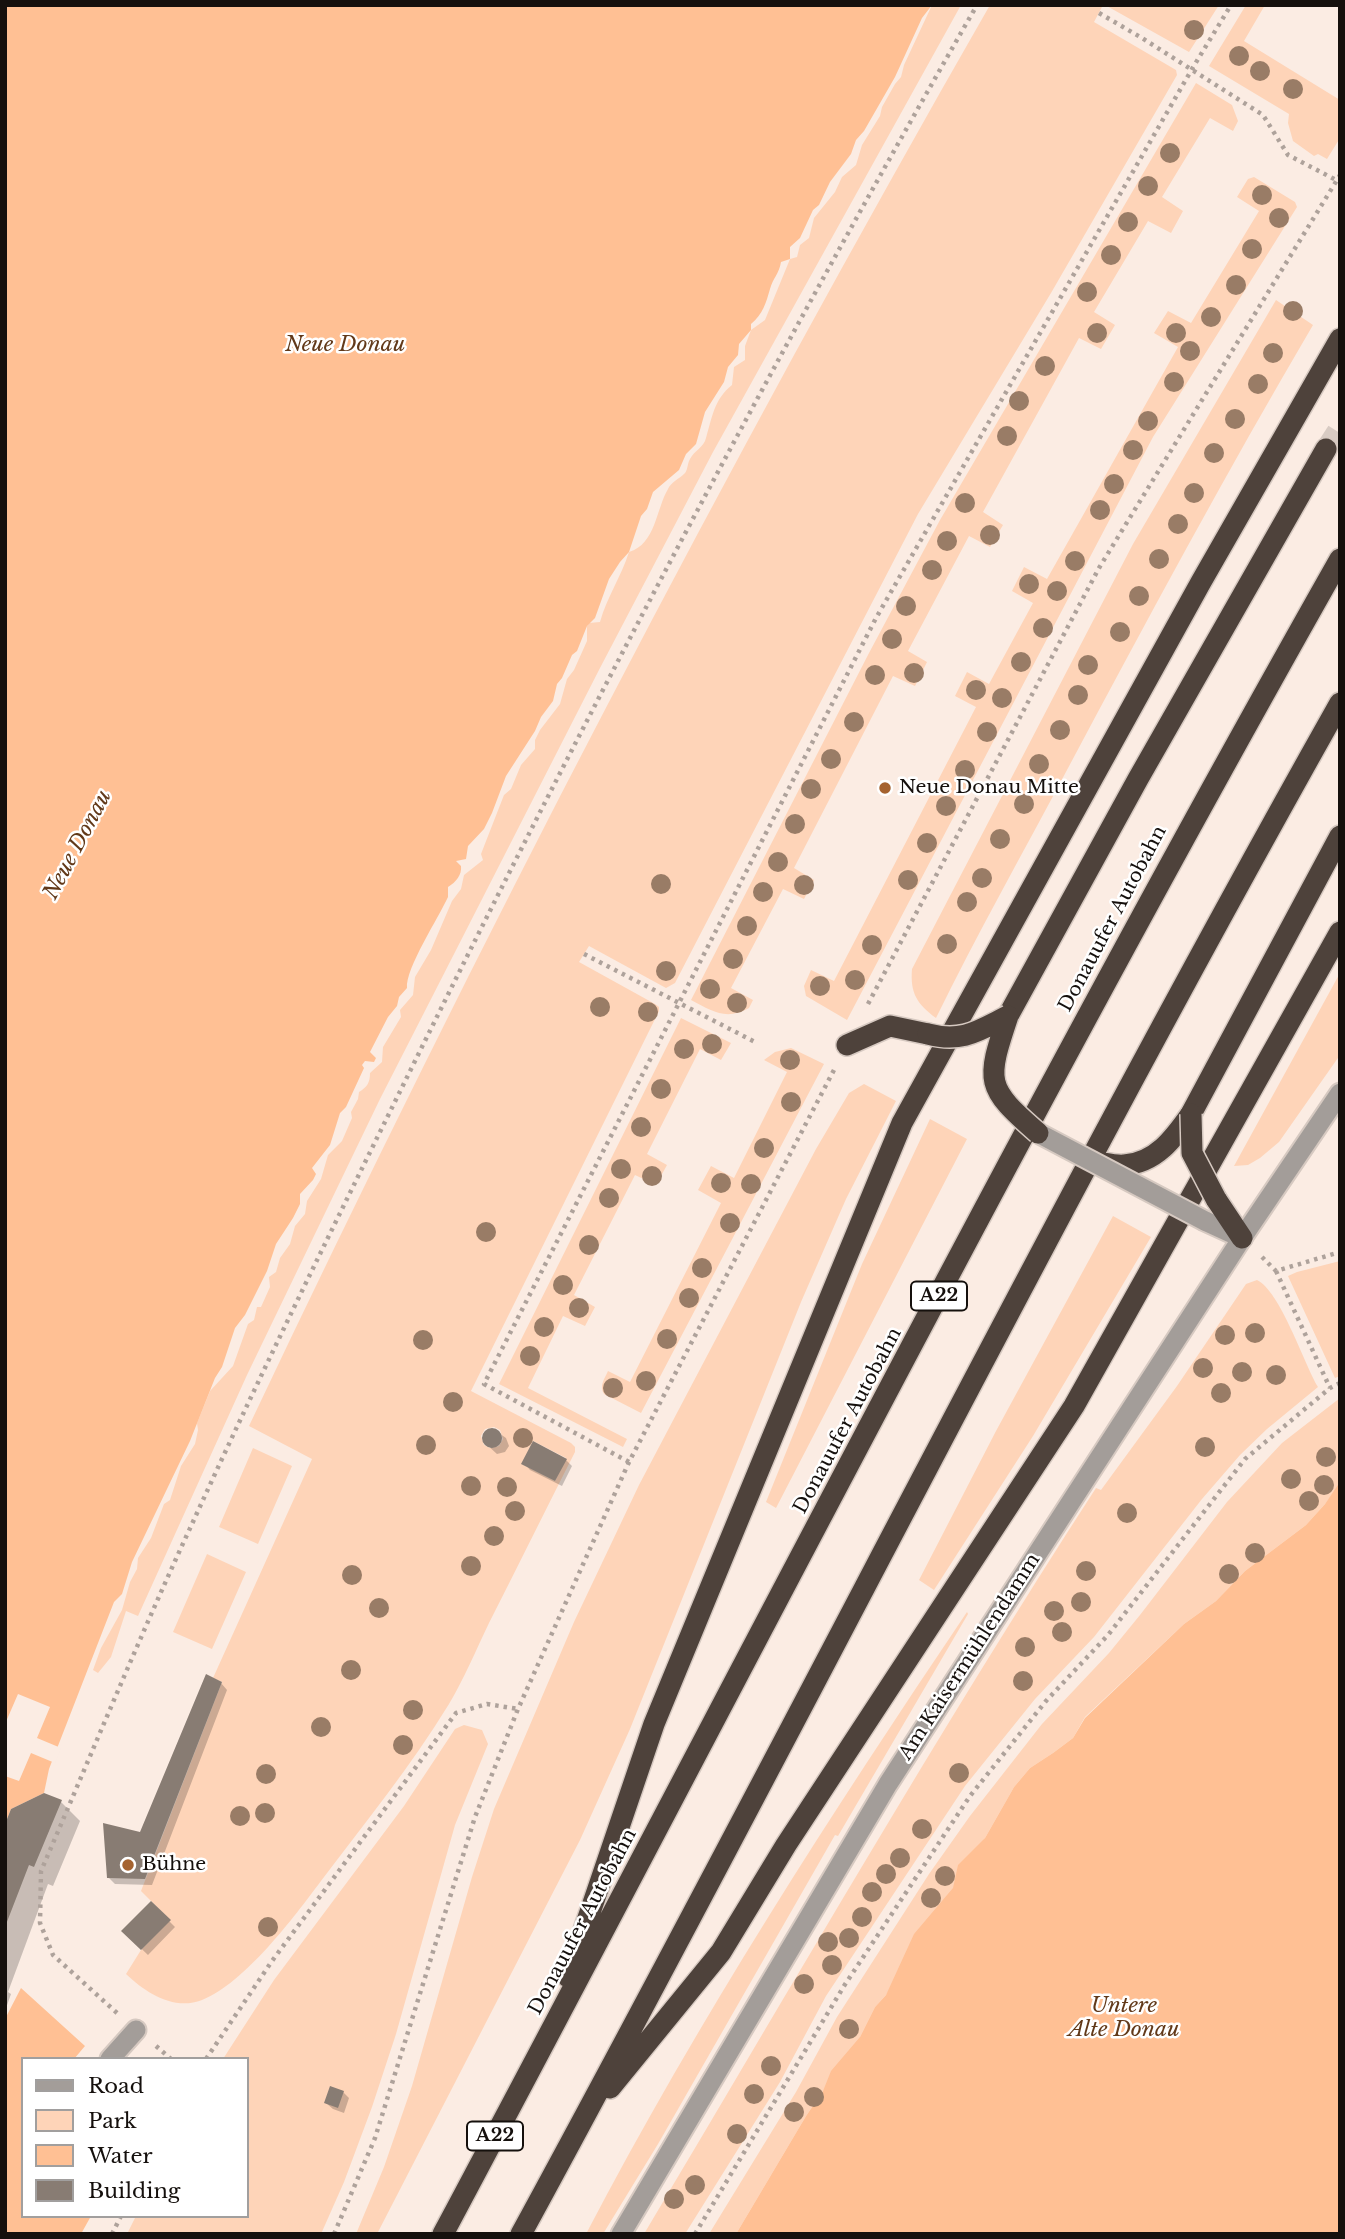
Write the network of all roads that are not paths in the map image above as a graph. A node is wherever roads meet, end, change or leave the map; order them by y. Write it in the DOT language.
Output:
graph roads {
  1 [pos="1340,339"];
  2 [pos="1326,449"];
  3 [pos="1340,559"];
  4 [pos="1340,703"];
  5 [pos="1335,844"];
  6 [pos="1340,932"];
  7 [pos="1008,1016"];
  8 [pos="846,1045"];
  9 [pos="1340,1093"];
  10 [pos="1191,1114"];
  11 [pos="1038,1133"];
  12 [pos="1089,1160"];
  13 [pos="1241,1238"];
  14 [pos="136,2030"];
  15 [pos="547,2039"];
  16 [pos="112,2057"];
  17 [pos="580,2125"];
  18 [pos="443,2234"];
  19 [pos="521,2234"];
  20 [pos="621,2234"];
  1 -- 15 [label="highway"];
  2 -- 7 [label="highway"];
  3 -- 15 [label="highway, Donauufer Autobahn / A22"];
  4 -- 17 [label="highway"];
  5 -- 10 [label="highway"];
  6 -- 17 [label="highway"];
  7 -- 8 [label="highway, bridge"];
  7 -- 11 [label="highway, bridge"];
  9 -- 13 [label="street, Am Kaisermühlendamm"];
  10 -- 12 [label="highway, bridge"];
  10 -- 13 [label="highway, bridge"];
  11 -- 12 [label="street, bridge"];
  12 -- 13 [label="street, bridge"];
  13 -- 20 [label="street, Am Kaisermühlendamm"];
  14 -- 16 [label="street"];
  15 -- 18 [label="highway, Donauufer Autobahn / A22"];
  17 -- 19 [label="highway"];
}
